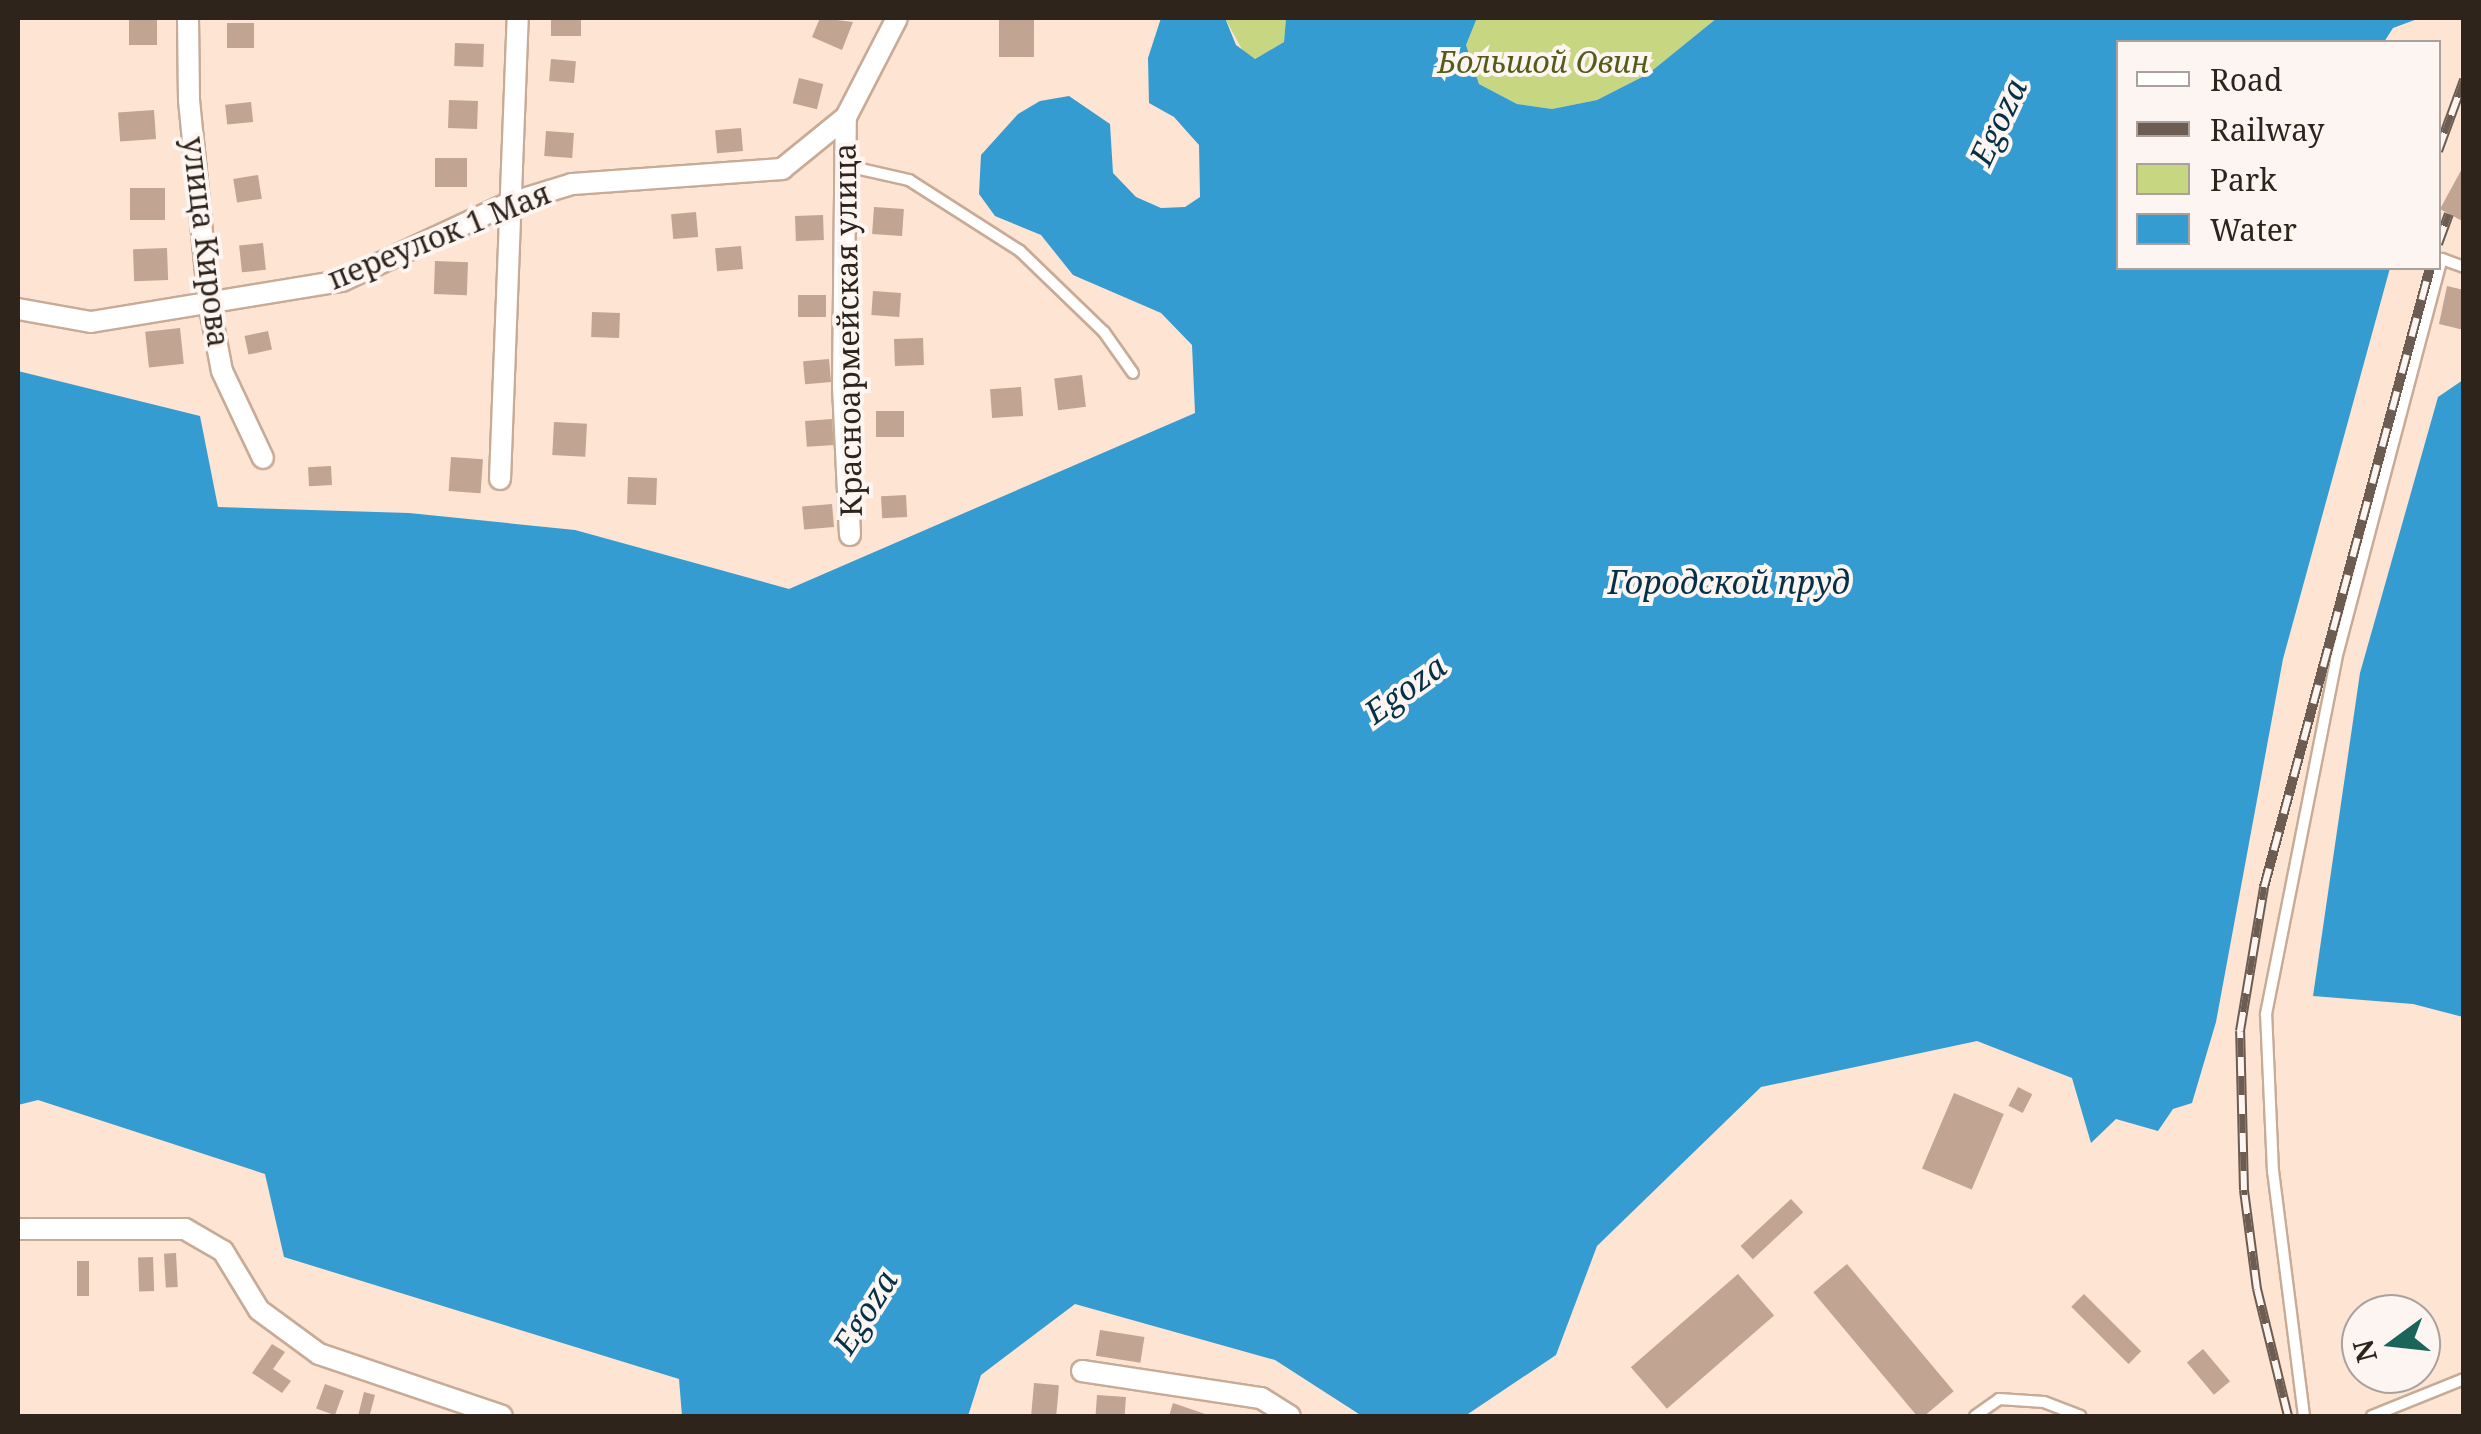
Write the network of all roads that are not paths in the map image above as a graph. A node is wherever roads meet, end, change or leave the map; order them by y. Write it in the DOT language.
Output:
graph roads {
  1 [pos="188,18"];
  2 [pos="518,18"];
  3 [pos="897,18"];
  4 [pos="846,118"];
  5 [pos="846,166"];
  6 [pos="507,204"];
  7 [pos="2441,263"];
  8 [pos="2464,266"];
  9 [pos="2439,270"];
  10 [pos="209,303"];
  11 [pos="18,309"];
  12 [pos="1132,373"];
  13 [pos="262,458"];
  14 [pos="500,479"];
  15 [pos="850,535"];
  16 [pos="18,1230"];
  17 [pos="1082,1371"];
  18 [pos="2464,1379"];
  19 [pos="502,1416"];
  20 [pos="1290,1416"];
  21 [pos="1975,1416"];
  22 [pos="2080,1416"];
  23 [pos="2304,1416"];
  24 [pos="2372,1416"];
  1 -- 10 [label="street, улица Кирова"];
  2 -- 6 [label="street"];
  3 -- 4 [label="street, Красноармейская улица"];
  4 -- 5 [label="street, Красноармейская улица"];
  4 -- 6 [label="street, переулок 1 Мая"];
  5 -- 12 [label="lane"];
  5 -- 15 [label="street, Красноармейская улица"];
  6 -- 10 [label="street, переулок 1 Мая"];
  6 -- 14 [label="street"];
  7 -- 8 [label="lane"];
  9 -- 23 [label="lane"];
  10 -- 11 [label="street, переулок 1 Мая"];
  10 -- 13 [label="street, улица Кирова"];
  16 -- 19 [label="street"];
  17 -- 20 [label="street"];
  18 -- 24 [label="lane"];
  21 -- 22 [label="lane"];
}
